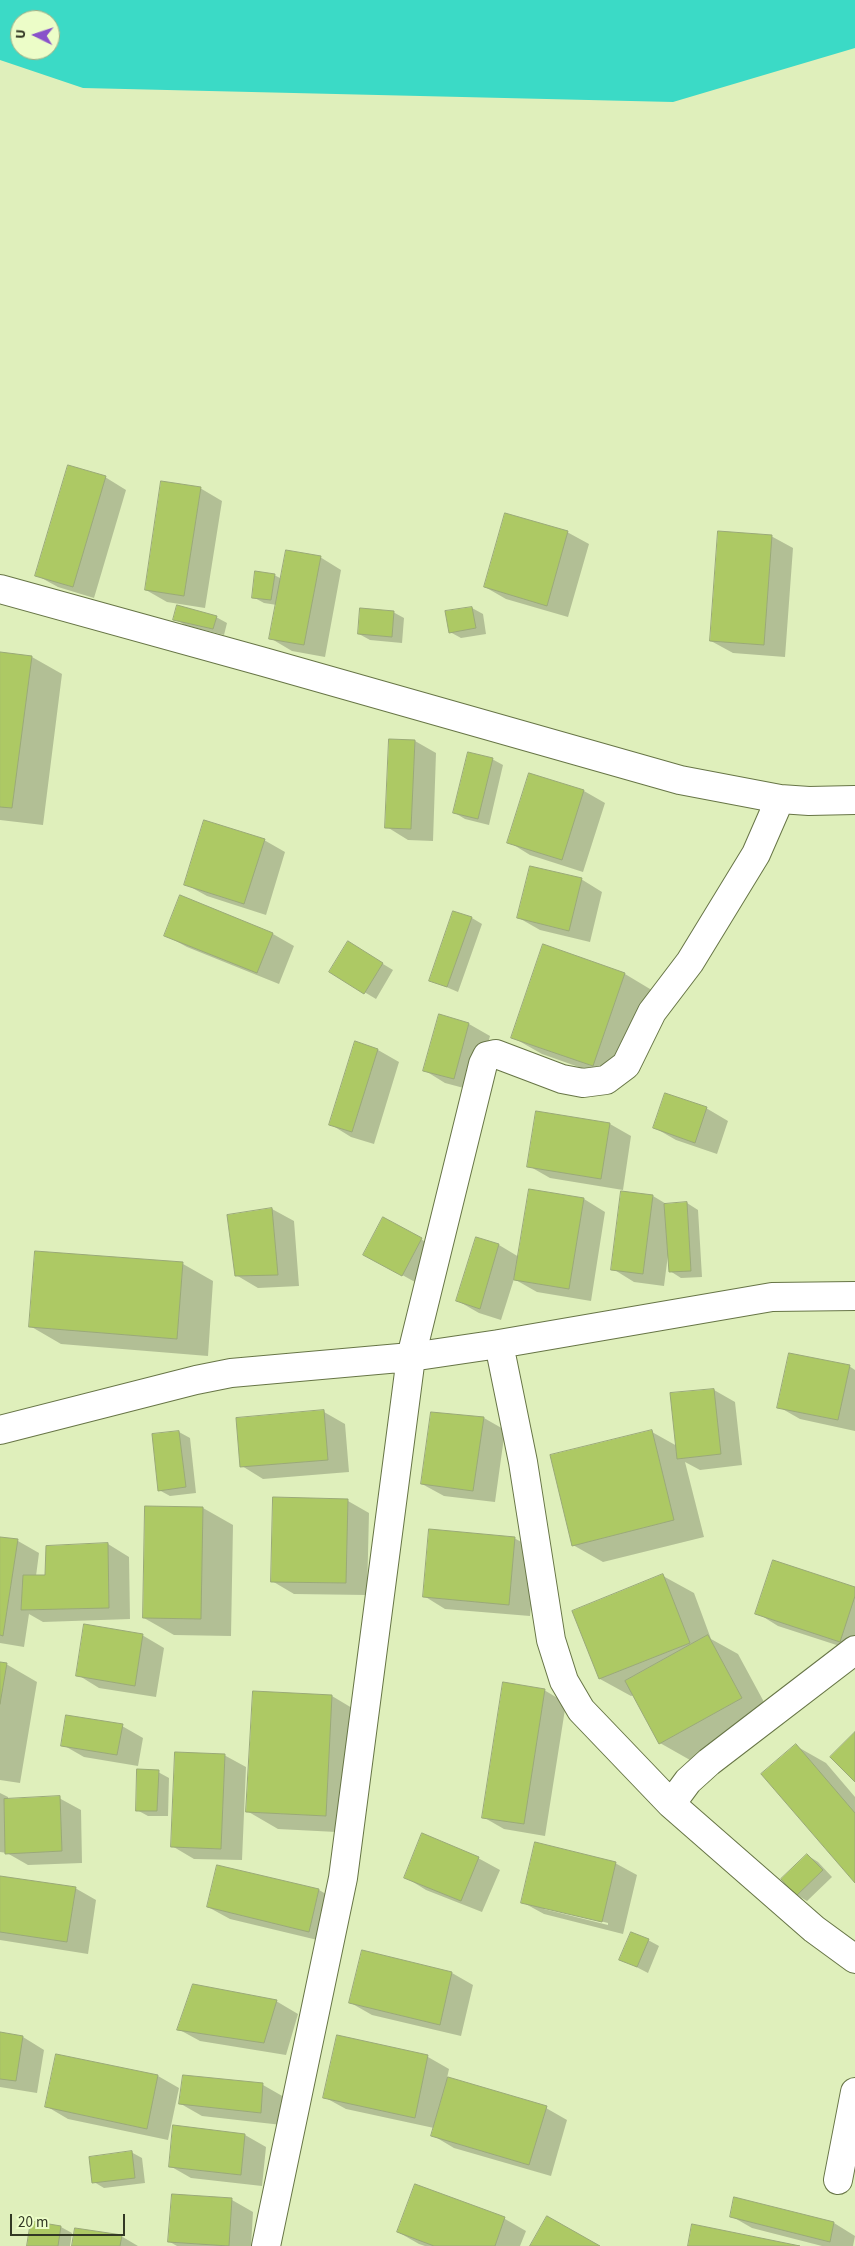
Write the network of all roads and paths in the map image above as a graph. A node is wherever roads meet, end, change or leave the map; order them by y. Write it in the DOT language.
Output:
graph roads {
  1 [pos="0,589"];
  2 [pos="780,799"];
  3 [pos="855,800"];
  4 [pos="855,1296"];
  5 [pos="499,1344"];
  6 [pos="411,1357"];
  7 [pos="0,1430"];
  8 [pos="855,1650"];
  9 [pos="671,1804"];
  10 [pos="855,1959"];
  11 [pos="855,2092"];
  12 [pos="838,2180"];
  13 [pos="266,2246"];
  1 -- 2 [label="street"];
  2 -- 3 [label="street"];
  2 -- 6 [label="street"];
  4 -- 5 [label="street"];
  5 -- 6 [label="street"];
  5 -- 9 [label="street"];
  6 -- 7 [label="street"];
  6 -- 13 [label="street"];
  8 -- 9 [label="street"];
  9 -- 10 [label="street"];
  11 -- 12 [label="street"];
}
